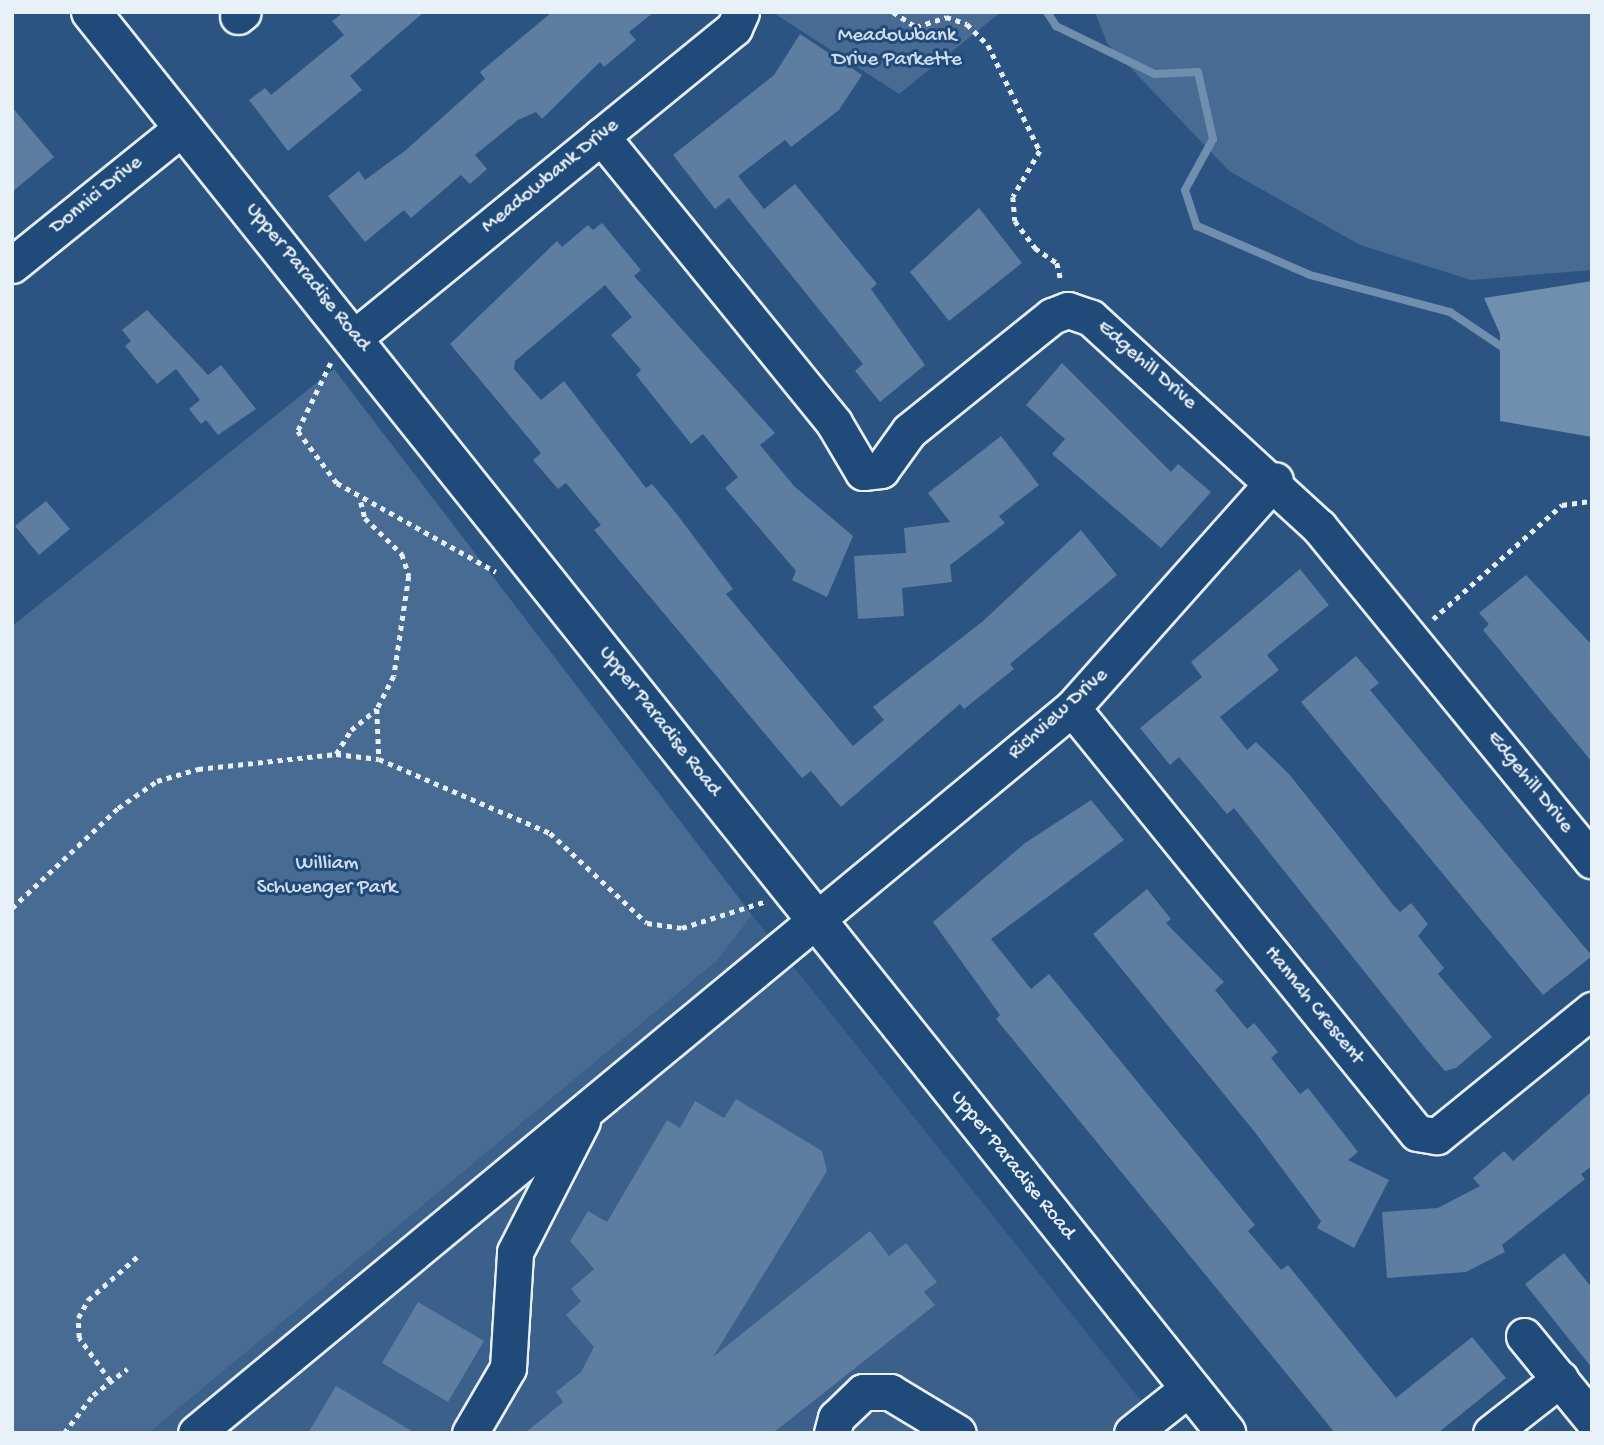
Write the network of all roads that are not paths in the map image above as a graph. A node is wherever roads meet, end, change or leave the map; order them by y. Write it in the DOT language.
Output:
graph roads {
  1 [pos="91,12"];
  2 [pos="741,12"];
  3 [pos="183,127"];
  4 [pos="601,136"];
  5 [pos="12,265"];
  6 [pos="355,337"];
  7 [pos="1275,480"];
  8 [pos="1072,708"];
  9 [pos="1592,860"];
  10 [pos="814,919"];
  11 [pos="1592,1010"];
  12 [pos="588,1109"];
  13 [pos="1524,1336"];
  14 [pos="1560,1379"];
  15 [pos="1190,1387"];
  16 [pos="1592,1419"];
  17 [pos="196,1433"];
  18 [pos="470,1433"];
  19 [pos="832,1433"];
  20 [pos="958,1433"];
  21 [pos="1132,1433"];
  22 [pos="1226,1433"];
  23 [pos="1491,1433"];
  1 -- 3 [label="main road, Upper Paradise Road"];
  2 -- 4 [label="street, Meadowbank Drive"];
  3 -- 5 [label="street, Donnici Drive"];
  3 -- 6 [label="main road, Upper Paradise Road"];
  4 -- 6 [label="street, Meadowbank Drive"];
  4 -- 7 [label="street, Edgehill Drive"];
  6 -- 10 [label="main road, Upper Paradise Road"];
  7 -- 8 [label="street, Richview Drive"];
  7 -- 9 [label="street, Edgehill Drive"];
  8 -- 10 [label="street, Richview Drive"];
  8 -- 11 [label="street, Hannah Crescent"];
  10 -- 12 [label="street, Richview Drive"];
  10 -- 15 [label="main road, Upper Paradise Road"];
  12 -- 17 [label="street, Richview Drive"];
  12 -- 18 [label="street"];
  13 -- 14 [label="street"];
  14 -- 16 [label="street"];
  14 -- 23 [label="street"];
  15 -- 21 [label="street"];
  15 -- 22 [label="main road, Upper Paradise Road"];
  19 -- 20 [label="street"];
}
